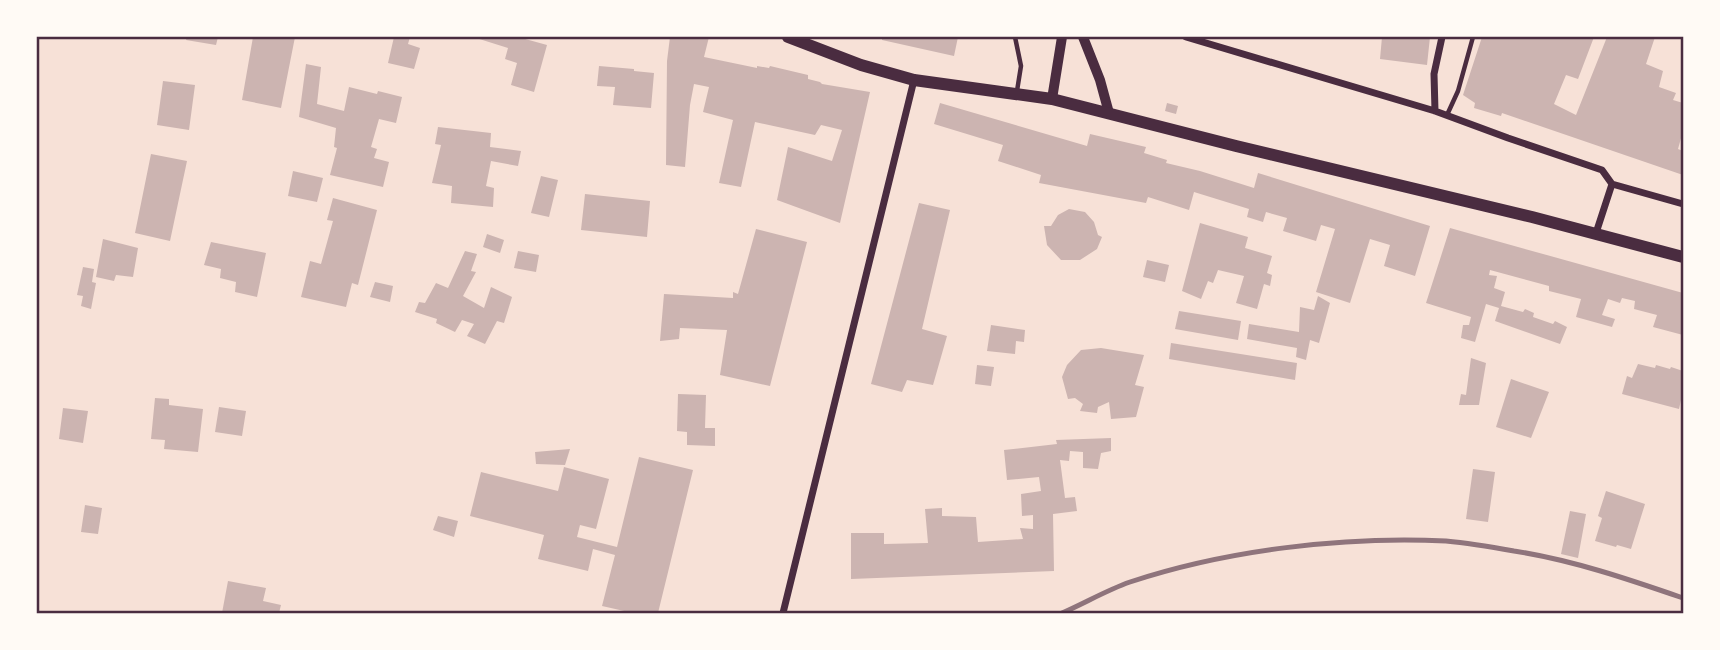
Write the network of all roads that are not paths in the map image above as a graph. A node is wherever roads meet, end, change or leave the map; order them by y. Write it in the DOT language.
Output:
graph roads {
  1 [pos="788,37"];
  2 [pos="1015,37"];
  3 [pos="1062,37"];
  4 [pos="1083,37"];
  5 [pos="1186,37"];
  6 [pos="1441,37"];
  7 [pos="1473,37"];
  8 [pos="914,80"];
  9 [pos="1017,94"];
  10 [pos="1052,99"];
  11 [pos="1435,111"];
  12 [pos="1109,113"];
  13 [pos="1447,115"];
  14 [pos="1612,184"];
  15 [pos="1683,204"];
  16 [pos="1596,233"];
  17 [pos="1683,257"];
  18 [pos="783,613"];
  1 -- 8 [label="main road"];
  2 -- 9 [label="lane"];
  3 -- 10 [label="street"];
  4 -- 12 [label="street"];
  5 -- 11 [label="street"];
  6 -- 11 [label="street"];
  7 -- 13 [label="lane"];
  8 -- 9 [label="main road"];
  8 -- 18 [label="street"];
  9 -- 10 [label="main road"];
  10 -- 12 [label="main road"];
  11 -- 13 [label="street"];
  12 -- 16 [label="main road"];
  13 -- 14 [label="street"];
  14 -- 15 [label="street"];
  14 -- 16 [label="street"];
  16 -- 17 [label="main road"];
}
